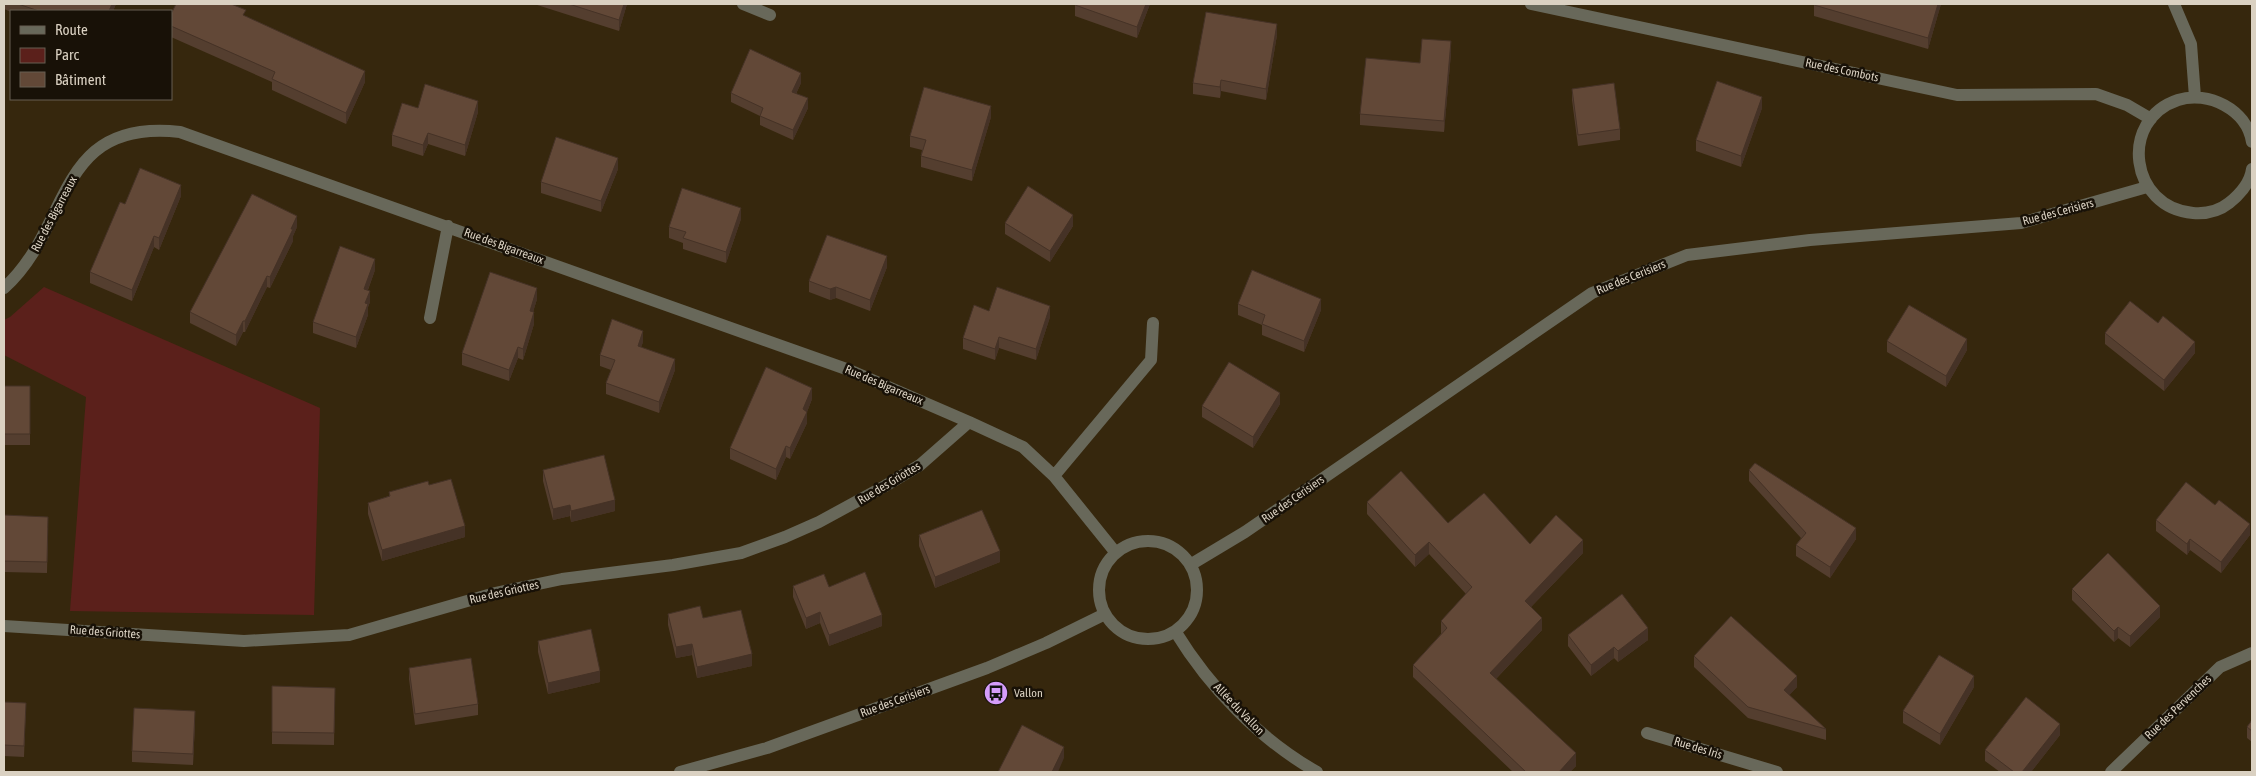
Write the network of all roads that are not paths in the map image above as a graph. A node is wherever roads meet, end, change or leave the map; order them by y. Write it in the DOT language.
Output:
graph roads {
  1 [pos="743,4"];
  2 [pos="1531,4"];
  3 [pos="2174,4"];
  4 [pos="770,15"];
  5 [pos="2195,98"];
  6 [pos="2247,118"];
  7 [pos="2151,119"];
  8 [pos="2252,142"];
  9 [pos="2252,170"];
  10 [pos="2147,187"];
  11 [pos="448,226"];
  12 [pos="4,288"];
  13 [pos="430,318"];
  14 [pos="1153,323"];
  15 [pos="969,422"];
  16 [pos="1054,476"];
  17 [pos="1116,553"];
  18 [pos="1190,565"];
  19 [pos="1105,614"];
  20 [pos="4,626"];
  21 [pos="1175,631"];
  22 [pos="2252,653"];
  23 [pos="1647,733"];
  24 [pos="680,772"];
  25 [pos="1317,772"];
  26 [pos="1778,772"];
  27 [pos="2111,772"];
  1 -- 4 [label="street"];
  2 -- 7 [label="street, Rue des Combots"];
  3 -- 5 [label="street"];
  5 -- 6 [label="street"];
  5 -- 7 [label="street"];
  6 -- 8 [label="street"];
  7 -- 10 [label="street"];
  9 -- 10 [label="street"];
  10 -- 18 [label="street, Rue des Cerisiers"];
  11 -- 12 [label="street, Rue des Bigarreaux"];
  11 -- 13 [label="street"];
  11 -- 15 [label="street, Rue des Bigarreaux"];
  14 -- 16 [label="street"];
  15 -- 16 [label="street, Rue des Bigarreaux"];
  15 -- 20 [label="street, Rue des Griottes"];
  16 -- 17 [label="street, Rue des Bigarreaux"];
  17 -- 18 [label="street"];
  17 -- 19 [label="street"];
  18 -- 21 [label="street"];
  19 -- 21 [label="street"];
  19 -- 24 [label="street, Rue des Cerisiers"];
  21 -- 25 [label="street, Allée du Vallon"];
  22 -- 27 [label="street, Rue des Pervenches"];
  23 -- 26 [label="street, Rue des Iris"];
}
